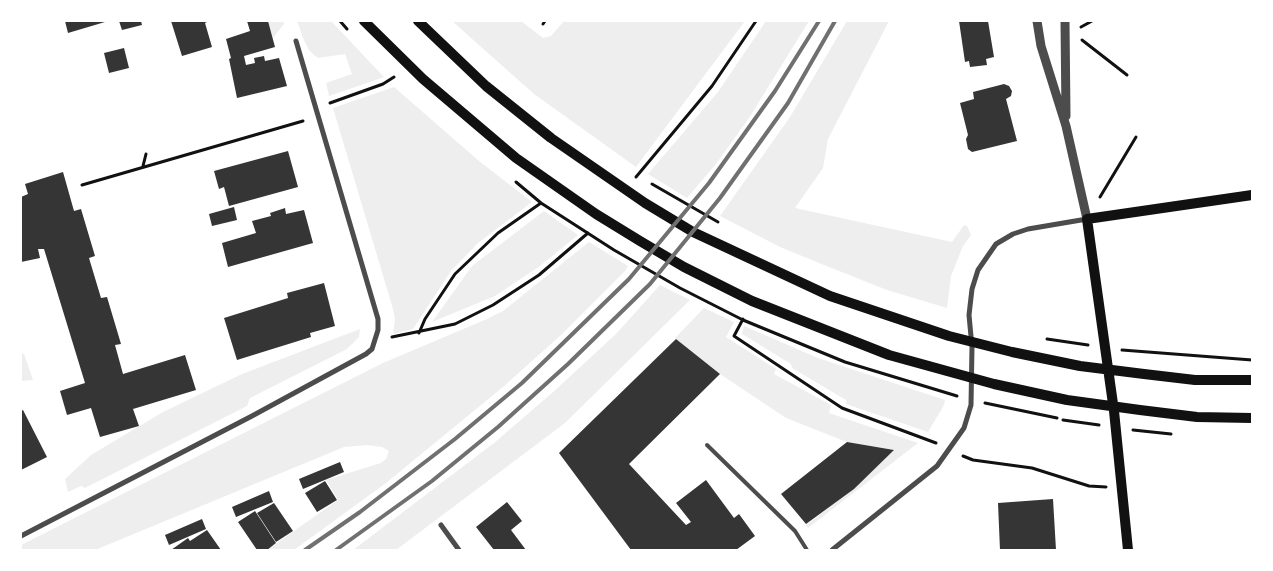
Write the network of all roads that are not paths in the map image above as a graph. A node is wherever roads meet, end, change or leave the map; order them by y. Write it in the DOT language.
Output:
graph roads {
  1 [pos="364,21"];
  2 [pos="418,21"];
  3 [pos="1037,21"];
  4 [pos="1064,24"];
  5 [pos="296,41"];
  6 [pos="1066,126"];
  7 [pos="1252,195"];
  8 [pos="1087,219"];
  9 [pos="1252,380"];
  10 [pos="1252,418"];
  11 [pos="707,445"];
  12 [pos="441,525"];
  13 [pos="21,536"];
  14 [pos="460,550"];
  15 [pos="807,550"];
  16 [pos="832,550"];
  17 [pos="1128,550"];
  1 -- 10 [label="main road"];
  2 -- 9 [label="main road"];
  3 -- 6 [label="street"];
  4 -- 6 [label="street"];
  5 -- 13 [label="street"];
  6 -- 8 [label="street"];
  7 -- 8 [label="main road"];
  8 -- 16 [label="street"];
  8 -- 17 [label="main road"];
  11 -- 15 [label="lane"];
  12 -- 14 [label="street"];
}
